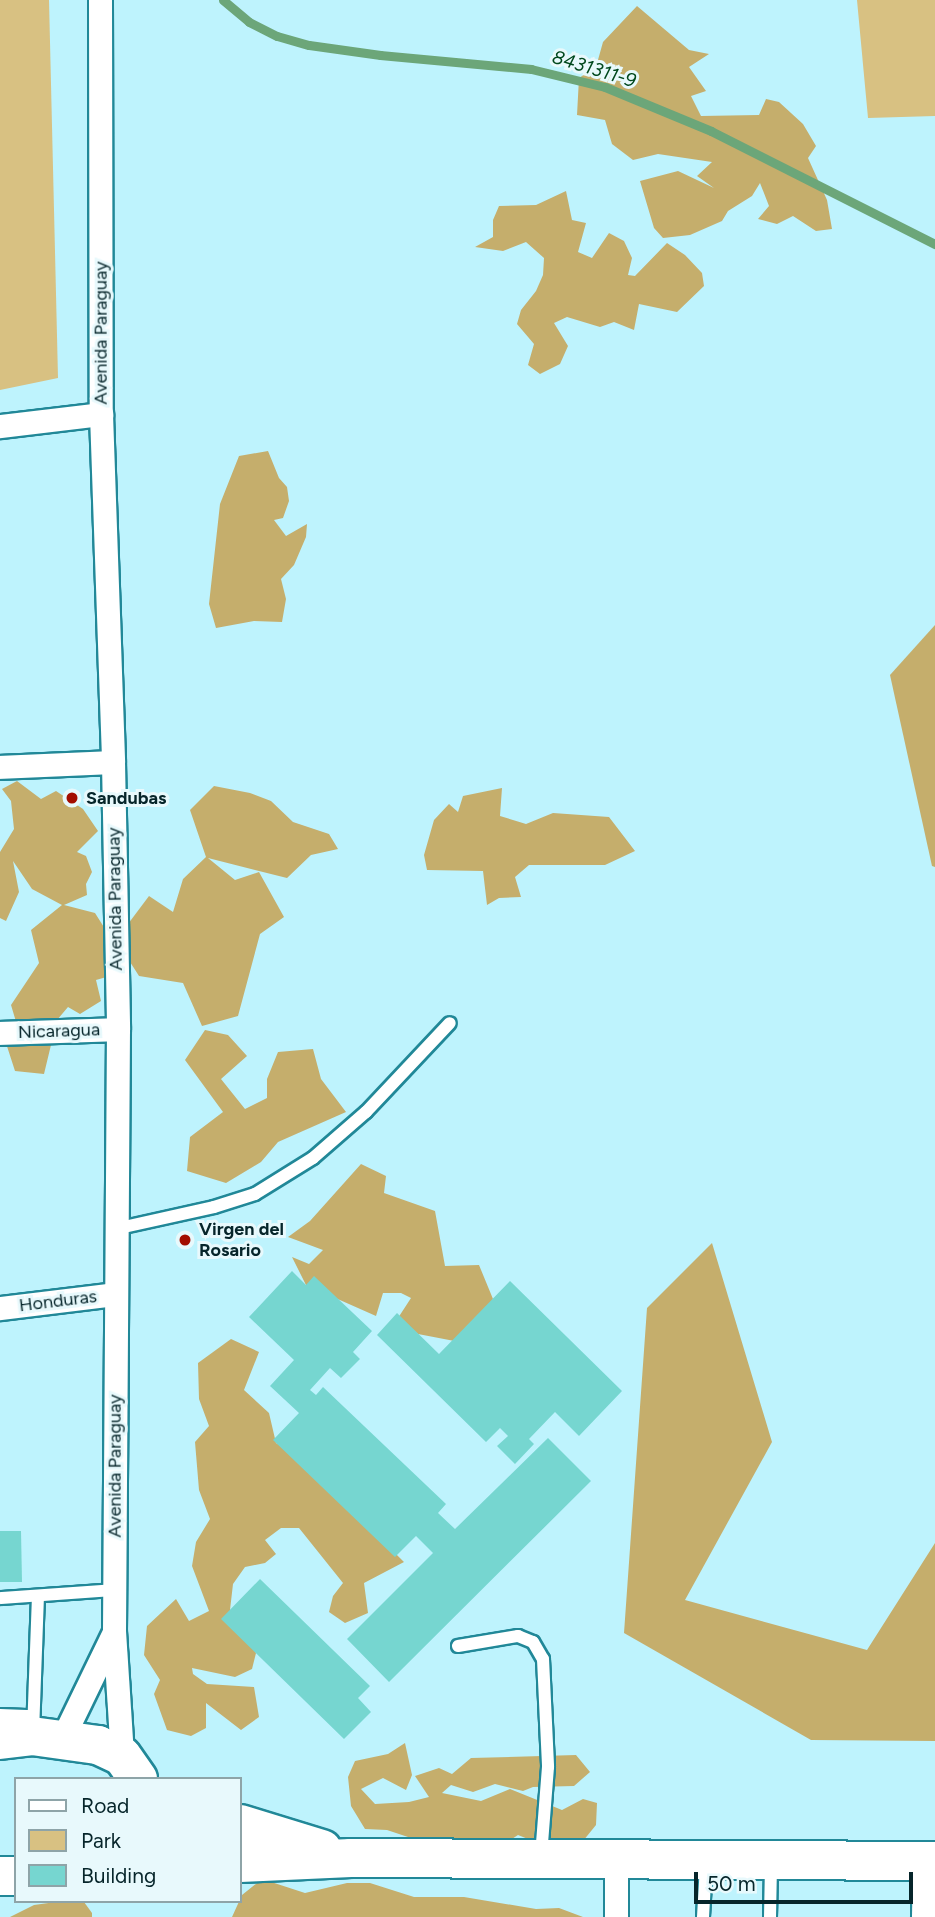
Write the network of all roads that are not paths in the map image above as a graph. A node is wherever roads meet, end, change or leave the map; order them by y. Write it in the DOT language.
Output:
graph roads {
  1 [pos="100,0"];
  2 [pos="101,414"];
  3 [pos="0,426"];
  4 [pos="113,762"];
  5 [pos="0,767"];
  6 [pos="450,1023"];
  7 [pos="117,1029"];
  8 [pos="0,1033"];
  9 [pos="115,1229"];
  10 [pos="115,1294"];
  11 [pos="0,1308"];
  12 [pos="114,1590"];
  13 [pos="37,1596"];
  14 [pos="0,1598"];
  15 [pos="114,1631"];
  16 [pos="457,1646"];
  17 [pos="0,1715"];
  18 [pos="32,1733"];
  19 [pos="134,1773"];
  20 [pos="242,1825"];
  21 [pos="351,1858"];
  22 [pos="541,1860"];
  23 [pos="617,1861"];
  24 [pos="707,1861"];
  25 [pos="771,1861"];
  26 [pos="929,1861"];
  27 [pos="242,1863"];
  28 [pos="617,1917"];
  29 [pos="703,1917"];
  30 [pos="770,1917"];
  31 [pos="923,1917"];
  1 -- 2 [label="street, Avenida Paraguay"];
  2 -- 3 [label="street"];
  2 -- 4 [label="street, Avenida Paraguay"];
  4 -- 5 [label="street"];
  4 -- 7 [label="street, Avenida Paraguay"];
  6 -- 9 [label="lane"];
  7 -- 8 [label="street, Nicaragua"];
  7 -- 9 [label="street, Avenida Paraguay"];
  9 -- 10 [label="street, Avenida Paraguay"];
  10 -- 11 [label="street, Honduras"];
  10 -- 12 [label="street, Avenida Paraguay"];
  12 -- 13 [label="lane"];
  12 -- 15 [label="street, Avenida Paraguay"];
  13 -- 14 [label="lane"];
  13 -- 18 [label="lane"];
  15 -- 18 [label="street"];
  15 -- 19 [label="street, Avenida Paraguay"];
  16 -- 22 [label="lane"];
  17 -- 18 [label="lane"];
  18 -- 19 [label="highway"];
  20 -- 21 [label="highway"];
  21 -- 22 [label="highway"];
  21 -- 27 [label="highway"];
  22 -- 23 [label="highway"];
  23 -- 24 [label="highway"];
  23 -- 28 [label="street"];
  24 -- 25 [label="highway"];
  24 -- 29 [label="lane"];
  25 -- 26 [label="highway"];
  25 -- 30 [label="lane"];
  26 -- 31 [label="street"];
}
